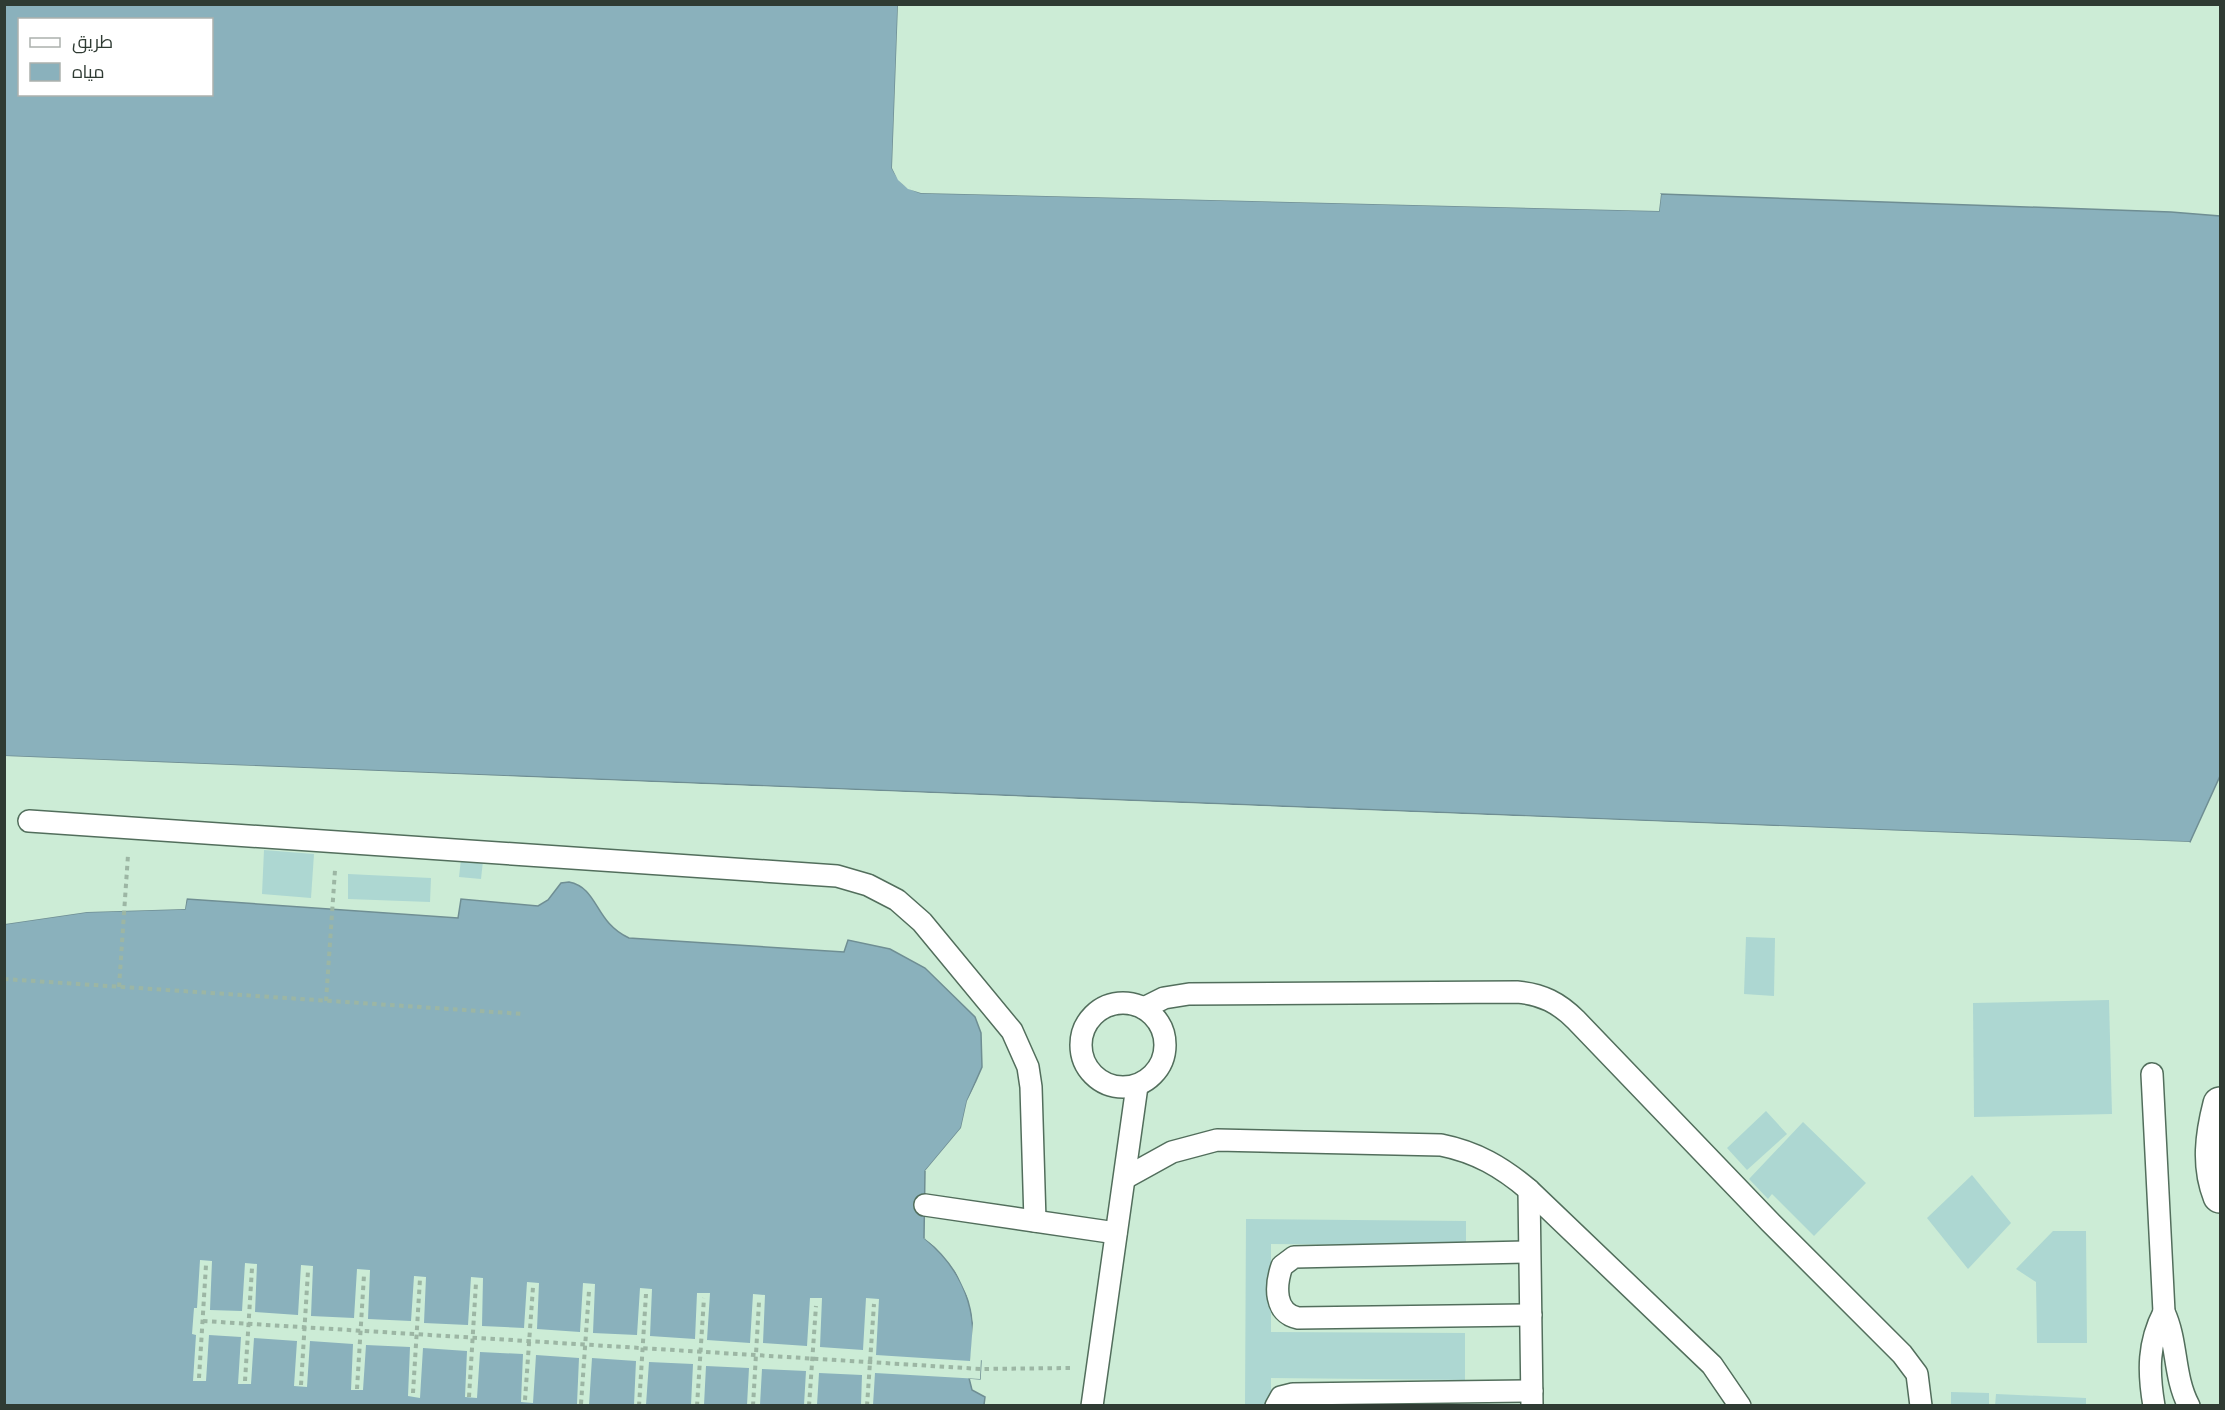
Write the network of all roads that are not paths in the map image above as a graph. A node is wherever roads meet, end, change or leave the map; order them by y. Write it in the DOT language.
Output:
graph roads {
  1 [pos="29,821"];
  2 [pos="1144,1008"];
  3 [pos="2152,1074"];
  4 [pos="1137,1086"];
  5 [pos="2220,1104"];
  6 [pos="1125,1178"];
  7 [pos="1529,1190"];
  8 [pos="2220,1196"];
  9 [pos="925,1205"];
  10 [pos="1035,1221"];
  11 [pos="1116,1233"];
  12 [pos="1529,1252"];
  13 [pos="2164,1311"];
  14 [pos="1531,1315"];
  15 [pos="1532,1398"];
  16 [pos="1092,1406"];
  17 [pos="1276,1406"];
  18 [pos="1740,1406"];
  19 [pos="1922,1406"];
  20 [pos="2154,1406"];
  21 [pos="2189,1406"];
  1 -- 10 [label="lane"];
  2 -- 4 [label="lane"];
  2 -- 4 [label="lane"];
  2 -- 19 [label="lane"];
  3 -- 13 [label="lane"];
  4 -- 6 [label="lane"];
  5 -- 8 [label="main road"];
  6 -- 7 [label="lane"];
  6 -- 11 [label="lane"];
  7 -- 12 [label="lane"];
  7 -- 18 [label="lane"];
  9 -- 10 [label="lane"];
  10 -- 11 [label="lane"];
  11 -- 16 [label="lane"];
  12 -- 14 [label="lane"];
  12 -- 14 [label="lane"];
  13 -- 20 [label="lane"];
  13 -- 21 [label="lane"];
  14 -- 15 [label="lane"];
  15 -- 17 [label="lane"];
}
